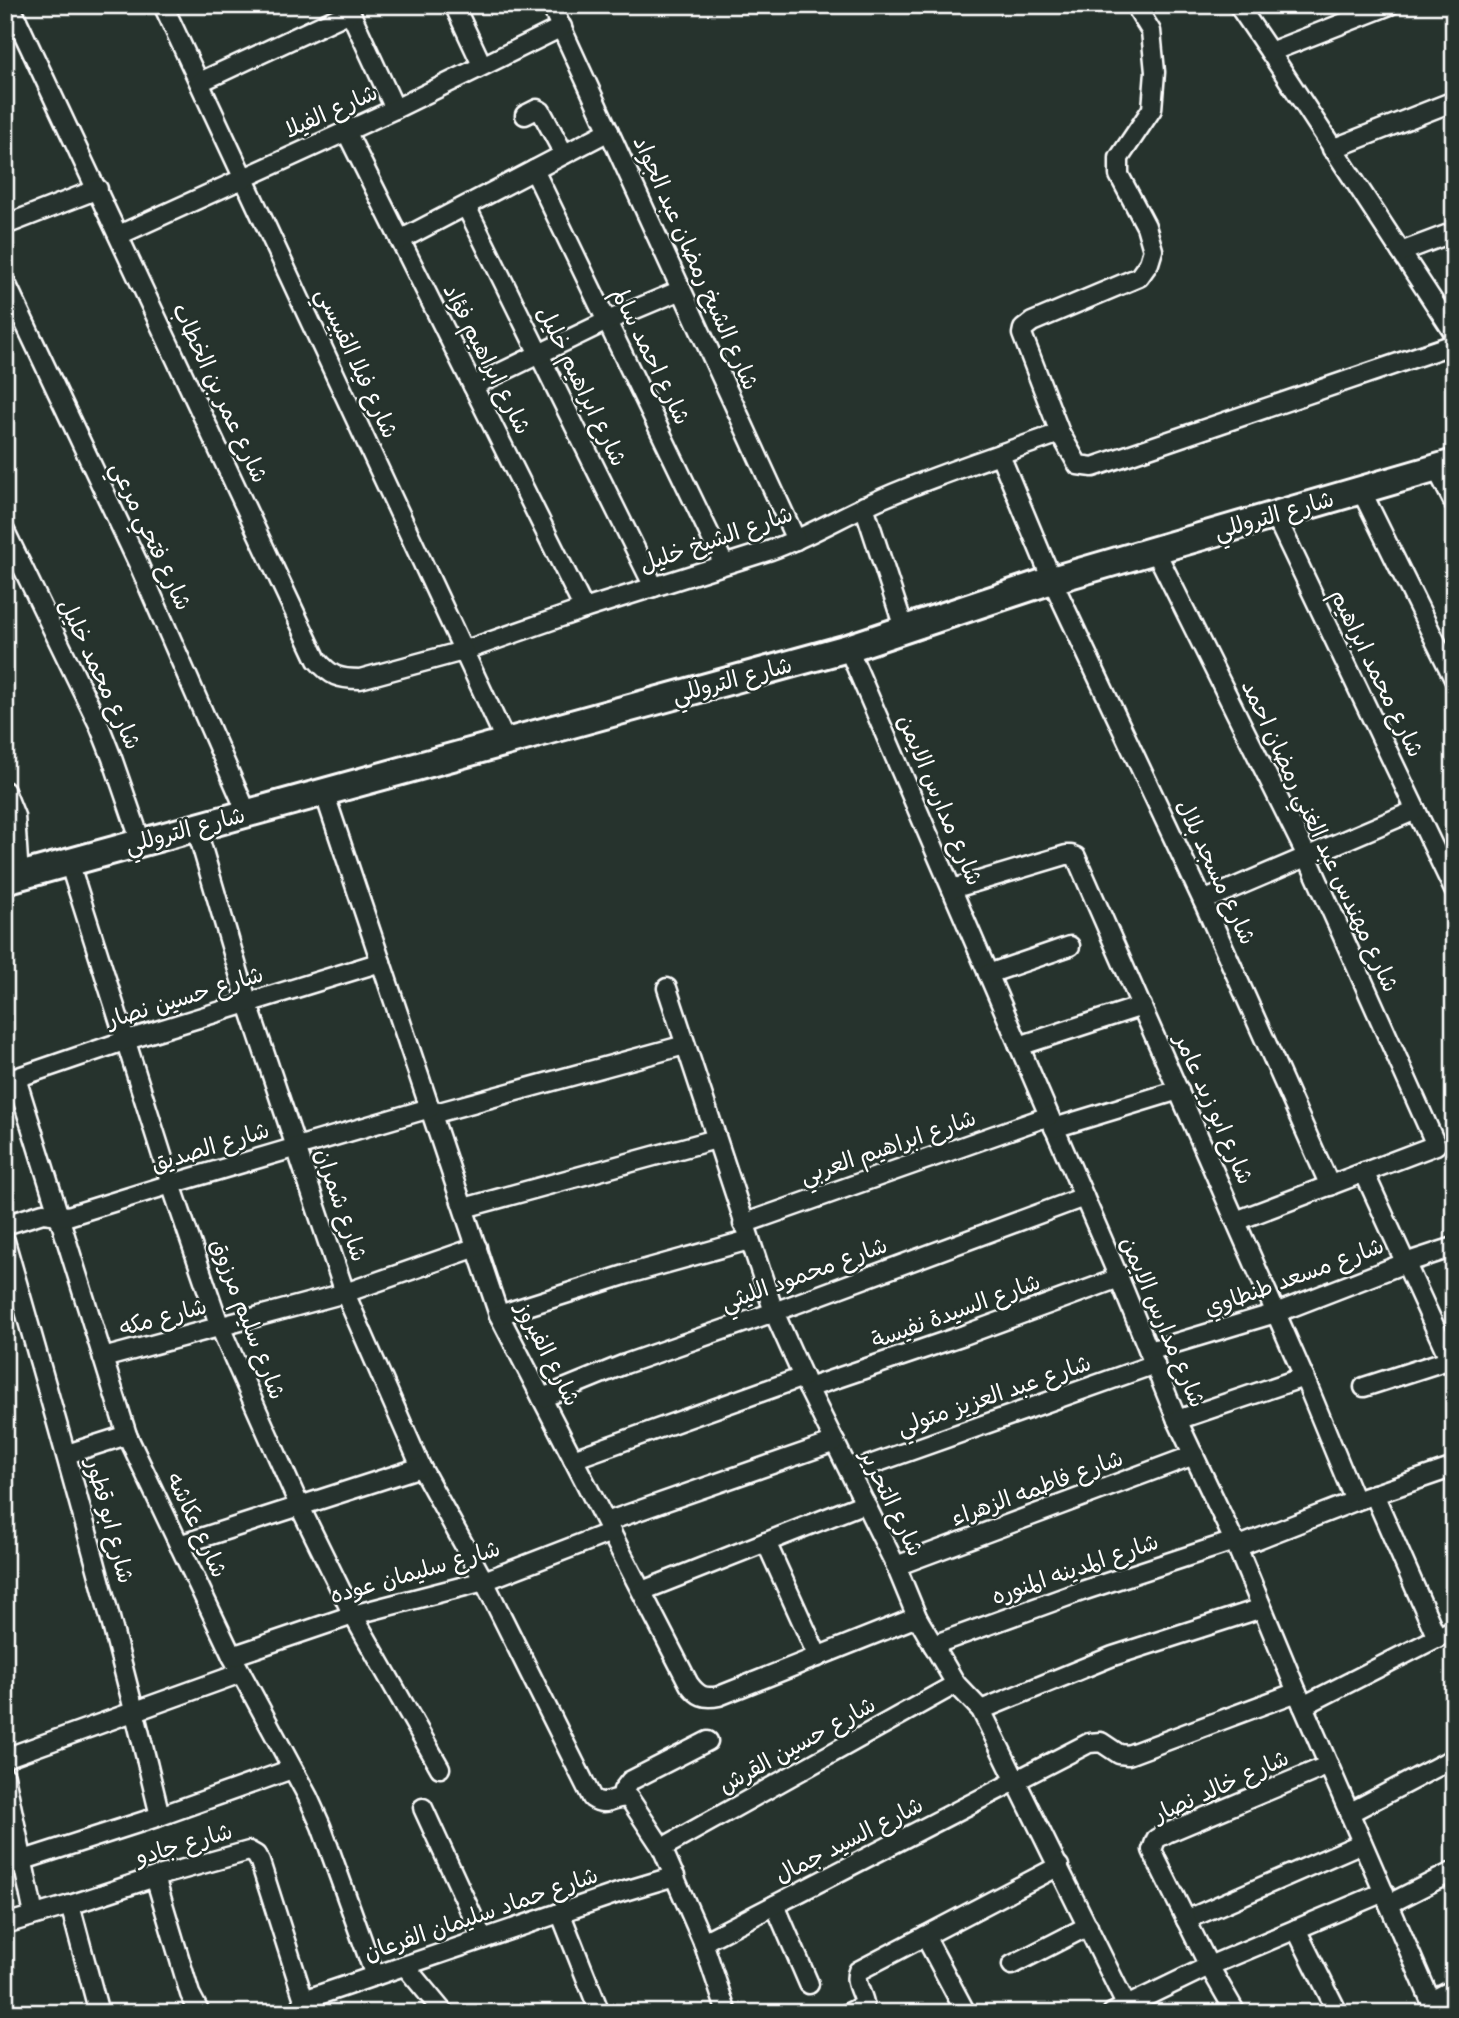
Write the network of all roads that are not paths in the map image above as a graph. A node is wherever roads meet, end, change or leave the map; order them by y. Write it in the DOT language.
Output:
graph roads {
  1 [pos="10,5"];
  2 [pos="163,5"];
  3 [pos="454,5"];
  4 [pos="551,5"];
  5 [pos="1135,5"];
  6 [pos="1238,5"];
  7 [pos="1390,5"];
  8 [pos="348,8"];
  9 [pos="562,27"];
  10 [pos="1270,52"];
  11 [pos="482,65"];
  12 [pos="200,82"];
  13 [pos="1454,101"];
  14 [pos="395,109"];
  15 [pos="525,115"];
  16 [pos="346,131"];
  17 [pos="609,131"];
  18 [pos="1332,149"];
  19 [pos="564,154"];
  20 [pos="534,170"];
  21 [pos="244,177"];
  22 [pos="98,189"];
  23 [pos="466,206"];
  24 [pos="5,225"];
  25 [pos="1454,232"];
  26 [pos="119,235"];
  27 [pos="400,240"];
  28 [pos="1401,252"];
  29 [pos="5,281"];
  30 [pos="681,290"];
  31 [pos="607,321"];
  32 [pos="1454,333"];
  33 [pos="1454,344"];
  34 [pos="538,354"];
  35 [pos="473,386"];
  36 [pos="1060,433"];
  37 [pos="1000,455"];
  38 [pos="1445,465"];
  39 [pos="1362,489"];
  40 [pos="1454,503"];
  41 [pos="864,506"];
  42 [pos="1275,515"];
  43 [pos="5,531"];
  44 [pos="796,540"];
  45 [pos="1155,550"];
  46 [pos="724,564"];
  47 [pos="1052,580"];
  48 [pos="654,587"];
  49 [pos="584,609"];
  50 [pos="904,628"];
  51 [pos="848,648"];
  52 [pos="463,651"];
  53 [pos="1454,679"];
  54 [pos="506,742"];
  55 [pos="5,791"];
  56 [pos="324,792"];
  57 [pos="1416,810"];
  58 [pos="247,813"];
  59 [pos="196,827"];
  60 [pos="141,842"];
  61 [pos="1307,856"];
  62 [pos="69,862"];
  63 [pos="12,878"];
  64 [pos="951,889"];
  65 [pos="1454,890"];
  66 [pos="1203,901"];
  67 [pos="1070,946"];
  68 [pos="381,962"];
  69 [pos="988,974"];
  70 [pos="667,988"];
  71 [pos="248,1004"];
  72 [pos="1142,1006"];
  73 [pos="127,1040"];
  74 [pos="685,1045"];
  75 [pos="1019,1046"];
  76 [pos="11,1080"];
  77 [pos="1179,1090"];
  78 [pos="431,1111"];
  79 [pos="1052,1122"];
  80 [pos="716,1139"];
  81 [pos="296,1147"];
  82 [pos="1364,1172"];
  83 [pos="171,1184"];
  84 [pos="1330,1186"];
  85 [pos="1084,1197"];
  86 [pos="464,1208"];
  87 [pos="60,1216"];
  88 [pos="1236,1221"];
  89 [pos="5,1225"];
  90 [pos="746,1232"];
  91 [pos="5,1241"];
  92 [pos="477,1247"];
  93 [pos="1454,1247"];
  94 [pos="1405,1263"];
  95 [pos="1119,1278"];
  96 [pos="345,1293"];
  97 [pos="774,1312"];
  98 [pos="1276,1313"];
  99 [pos="499,1315"];
  100 [pos="220,1326"];
  101 [pos="103,1358"];
  102 [pos="1152,1358"];
  103 [pos="1452,1362"];
  104 [pos="1304,1377"];
  105 [pos="806,1383"];
  106 [pos="1364,1387"];
  107 [pos="542,1398"];
  108 [pos="1177,1420"];
  109 [pos="127,1435"];
  110 [pos="835,1442"];
  111 [pos="67,1454"];
  112 [pos="1194,1455"];
  113 [pos="573,1459"];
  114 [pos="421,1467"];
  115 [pos="1454,1467"];
  116 [pos="850,1472"];
  117 [pos="1374,1494"];
  118 [pos="1355,1501"];
  119 [pos="865,1503"];
  120 [pos="300,1507"];
  121 [pos="609,1527"];
  122 [pos="766,1542"];
  123 [pos="1236,1544"];
  124 [pos="179,1545"];
  125 [pos="896,1566"];
  126 [pos="484,1581"];
  127 [pos="642,1591"];
  128 [pos="1262,1608"];
  129 [pos="354,1615"];
  130 [pos="917,1617"];
  131 [pos="1454,1629"];
  132 [pos="1437,1638"];
  133 [pos="933,1645"];
  134 [pos="232,1656"];
  135 [pos="818,1657"];
  136 [pos="241,1673"];
  137 [pos="957,1684"];
  138 [pos="1300,1699"];
  139 [pos="981,1710"];
  140 [pos="135,1711"];
  141 [pos="708,1741"];
  142 [pos="5,1758"];
  143 [pos="1454,1758"];
  144 [pos="1329,1765"];
  145 [pos="440,1768"];
  146 [pos="292,1769"];
  147 [pos="5,1776"];
  148 [pos="1017,1782"];
  149 [pos="622,1796"];
  150 [pos="423,1808"];
  151 [pos="1349,1813"];
  152 [pos="160,1815"];
  153 [pos="1362,1843"];
  154 [pos="662,1848"];
  155 [pos="23,1860"];
  156 [pos="5,1866"];
  157 [pos="1059,1866"];
  158 [pos="1454,1871"];
  159 [pos="675,1876"];
  160 [pos="155,1877"];
  161 [pos="1386,1898"];
  162 [pos="70,1905"];
  163 [pos="775,1905"];
  164 [pos="560,1912"];
  165 [pos="34,1915"];
  166 [pos="1186,1920"];
  167 [pos="5,1924"];
  168 [pos="1088,1926"];
  169 [pos="1296,1929"];
  170 [pos="926,1936"];
  171 [pos="483,1939"];
  172 [pos="703,1942"];
  173 [pos="1012,1965"];
  174 [pos="405,1966"];
  175 [pos="1209,1966"];
  176 [pos="375,1976"];
  177 [pos="810,1984"];
  178 [pos="1454,1989"];
  179 [pos="307,2007"];
  180 [pos="1433,2007"];
  181 [pos="1123,2010"];
  182 [pos="99,2013"];
  183 [pos="200,2013"];
  184 [pos="444,2013"];
  185 [pos="600,2013"];
  186 [pos="727,2013"];
  187 [pos="848,2013"];
  188 [pos="966,2013"];
  189 [pos="1236,2013"];
  190 [pos="1338,2013"];
  1 -- 22 [label="street, شارع عمر بن الخطاب"];
  2 -- 12 [label="street, شارع فيلا القبيسي"];
  3 -- 11 [label="street"];
  4 -- 9 [label="street, شارع الشيخ رمضان عبد الجواد"];
  5 -- 36 [label="street"];
  6 -- 10 [label="street"];
  7 -- 10 [label="street"];
  8 -- 12 [label="street"];
  8 -- 14 [label="street"];
  9 -- 11 [label="street, شارع الفيلا"];
  9 -- 17 [label="street, شارع الشيخ رمضان عبد الجواد"];
  10 -- 18 [label="street"];
  11 -- 14 [label="street, شارع الفيلا"];
  12 -- 21 [label="street, شارع فيلا القبيسي"];
  13 -- 18 [label="street"];
  14 -- 16 [label="street, شارع الفيلا"];
  15 -- 19 [label="street"];
  16 -- 21 [label="street, شارع الفيلا"];
  16 -- 27 [label="street, شارع ابراهيم فؤاد"];
  17 -- 19 [label="street"];
  17 -- 30 [label="street, شارع الشيخ رمضان عبد الجواد"];
  18 -- 28 [label="street"];
  19 -- 20 [label="street"];
  20 -- 23 [label="street"];
  20 -- 31 [label="street, شارع احمد سالم"];
  21 -- 26 [label="street, شارع الفيلا"];
  21 -- 52 [label="street, شارع فيلا القبيسي"];
  22 -- 24 [label="street"];
  22 -- 26 [label="street, شارع عمر بن الخطاب"];
  23 -- 27 [label="street"];
  23 -- 34 [label="street, شارع ابراهيم خليل"];
  25 -- 28 [label="street"];
  26 -- 52 [label="street, شارع عمر بن الخطاب"];
  27 -- 35 [label="street, شارع ابراهيم فؤاد"];
  28 -- 32 [label="street"];
  29 -- 58 [label="street, شارع فتحي مرعي"];
  30 -- 31 [label="street"];
  30 -- 44 [label="street, شارع الشيخ رمضان عبد الجواد"];
  31 -- 34 [label="street"];
  31 -- 46 [label="street, شارع احمد سالم"];
  33 -- 36 [label="street"];
  34 -- 35 [label="street"];
  34 -- 48 [label="street, شارع ابراهيم خليل"];
  35 -- 49 [label="street, شارع ابراهيم فؤاد"];
  36 -- 37 [label="street, شارع الشيخ خليل"];
  37 -- 41 [label="street, شارع الشيخ خليل"];
  37 -- 47 [label="street, شارع مسجد بلال"];
  38 -- 39 [label="street, شارع التروللي"];
  38 -- 40 [label="street"];
  39 -- 42 [label="street, شارع التروللي"];
  39 -- 53 [label="street"];
  41 -- 44 [label="street, شارع الشيخ خليل"];
  41 -- 50 [label="street"];
  42 -- 45 [label="street, شارع التروللي"];
  42 -- 57 [label="street, شارع محمد ابراهيم"];
  43 -- 60 [label="street, شارع محمد خليل"];
  44 -- 46 [label="street, شارع الشيخ خليل"];
  45 -- 47 [label="street, شارع التروللي"];
  45 -- 61 [label="street, شارع مهندس عبد الغني رمضان احمد"];
  46 -- 48 [label="street, شارع الشيخ خليل"];
  47 -- 50 [label="street, شارع التروللي"];
  47 -- 66 [label="street, شارع مسجد بلال"];
  48 -- 49 [label="street, شارع الشيخ خليل"];
  49 -- 52 [label="street, شارع الشيخ خليل"];
  50 -- 51 [label="street, شارع التروللي"];
  51 -- 54 [label="street, شارع التروللي"];
  51 -- 64 [label="street, شارع مدارس الايمن"];
  52 -- 54 [label="street, شارع فيلا القبيسي"];
  54 -- 56 [label="street, شارع التروللي"];
  55 -- 63 [label="street"];
  56 -- 58 [label="street, شارع التروللي"];
  56 -- 68 [label="street, شارع الفيروز"];
  57 -- 61 [label="street"];
  57 -- 65 [label="street, شارع محمد ابراهيم"];
  58 -- 59 [label="street, شارع التروللي"];
  59 -- 60 [label="street, شارع التروللي"];
  59 -- 71 [label="street, شارع شمران"];
  60 -- 62 [label="street, شارع التروللي"];
  61 -- 66 [label="street"];
  61 -- 82 [label="street, شارع مهندس عبد الغني رمضان احمد"];
  62 -- 63 [label="street, شارع التروللي"];
  62 -- 73 [label="street, شارع سليم مرزوق"];
  64 -- 69 [label="street, شارع مدارس الايمن"];
  64 -- 72 [label="street, شارع ابو زيد عامر"];
  66 -- 84 [label="street, شارع مسجد بلال"];
  67 -- 69 [label="street"];
  68 -- 71 [label="street, شارع حسين نصار"];
  68 -- 78 [label="street, شارع الفيروز"];
  69 -- 75 [label="street, شارع مدارس الايمن"];
  70 -- 74 [label="street, شارع التحرير"];
  71 -- 73 [label="street, شارع حسين نصار"];
  71 -- 81 [label="street, شارع شمران"];
  72 -- 75 [label="street"];
  72 -- 77 [label="street, شارع ابو زيد عامر"];
  73 -- 76 [label="street, شارع حسين نصار"];
  73 -- 83 [label="street, شارع سليم مرزوق"];
  74 -- 78 [label="street, شارع الصديق"];
  74 -- 80 [label="street, شارع التحرير"];
  75 -- 79 [label="street, شارع مدارس الايمن"];
  76 -- 87 [label="street, شارع عكاشه"];
  77 -- 79 [label="street, شارع ابراهيم العربي"];
  77 -- 88 [label="street, شارع ابو زيد عامر"];
  78 -- 81 [label="street, شارع الصديق"];
  78 -- 86 [label="street, شارع الفيروز"];
  79 -- 85 [label="street, شارع مدارس الايمن"];
  79 -- 90 [label="street, شارع ابراهيم العربي"];
  80 -- 86 [label="street"];
  80 -- 90 [label="street, شارع التحرير"];
  81 -- 83 [label="street, شارع الصديق"];
  81 -- 96 [label="street, شارع شمران"];
  82 -- 84 [label="street"];
  82 -- 94 [label="street"];
  83 -- 87 [label="street, شارع الصديق"];
  83 -- 100 [label="street, شارع سليم مرزوق"];
  84 -- 88 [label="street"];
  85 -- 95 [label="street, شارع مدارس الايمن"];
  85 -- 97 [label="street, شارع محمود الليثي"];
  86 -- 92 [label="street, شارع الفيروز"];
  87 -- 89 [label="street, شارع الصديق"];
  87 -- 101 [label="street, شارع عكاشه"];
  88 -- 98 [label="street, شارع ابو زيد عامر"];
  90 -- 97 [label="street, شارع التحرير"];
  90 -- 99 [label="street, شارع ابراهيم العربي"];
  91 -- 111 [label="street, شارع ابو قطور"];
  92 -- 96 [label="street, شارع مكه"];
  92 -- 99 [label="street, شارع الفيروز"];
  93 -- 94 [label="street, شارع مسعد طنطاوي"];
  94 -- 98 [label="street, شارع مسعد طنطاوي"];
  94 -- 103 [label="street"];
  95 -- 102 [label="street, شارع مدارس الايمن"];
  95 -- 105 [label="street, شارع السيدة نفيسة"];
  96 -- 100 [label="street, شارع مكه"];
  96 -- 114 [label="street, شارع شمران"];
  97 -- 105 [label="street, شارع التحرير"];
  97 -- 107 [label="street, شارع محمود الليثي"];
  98 -- 102 [label="street, شارع مسعد طنطاوي"];
  98 -- 104 [label="street, شارع ابو زيد عامر"];
  99 -- 107 [label="street, شارع الفيروز"];
  100 -- 101 [label="street, شارع مكه"];
  100 -- 120 [label="street, شارع سليم مرزوق"];
  101 -- 109 [label="street, شارع عكاشه"];
  102 -- 108 [label="street, شارع مدارس الايمن"];
  102 -- 116 [label="street, شارع عبد العزيز متولي"];
  103 -- 106 [label="street"];
  104 -- 108 [label="street"];
  104 -- 118 [label="street, شارع ابو زيد عامر"];
  105 -- 110 [label="street, شارع التحرير"];
  105 -- 113 [label="street, شارع السيدة نفيسة"];
  107 -- 113 [label="street, شارع الفيروز"];
  108 -- 112 [label="street, شارع مدارس الايمن"];
  109 -- 111 [label="street"];
  109 -- 124 [label="street, شارع عكاشه"];
  110 -- 116 [label="street, شارع التحرير"];
  110 -- 121 [label="street, شارع سليمان عوده"];
  111 -- 140 [label="street, شارع ابو قطور"];
  112 -- 123 [label="street, شارع مدارس الايمن"];
  112 -- 125 [label="street, شارع فاطمه الزهراء"];
  113 -- 121 [label="street, شارع الفيروز"];
  114 -- 120 [label="street"];
  114 -- 126 [label="street, شارع شمران"];
  115 -- 117 [label="street, شارع المدينه المنوره"];
  116 -- 119 [label="street, شارع التحرير"];
  117 -- 118 [label="street, شارع المدينه المنوره"];
  117 -- 132 [label="street"];
  118 -- 123 [label="street, شارع المدينه المنوره"];
  119 -- 122 [label="street"];
  119 -- 125 [label="street, شارع التحرير"];
  120 -- 124 [label="street"];
  120 -- 129 [label="street, شارع سليم مرزوق"];
  121 -- 126 [label="street, شارع سليمان عوده"];
  121 -- 127 [label="street, شارع الفيروز"];
  122 -- 127 [label="street"];
  122 -- 135 [label="street"];
  123 -- 128 [label="street, شارع مدارس الايمن"];
  123 -- 133 [label="street, شارع المدينه المنوره"];
  124 -- 134 [label="street, شارع عكاشه"];
  125 -- 130 [label="street, شارع التحرير"];
  126 -- 129 [label="street, شارع سليمان عوده"];
  126 -- 149 [label="street, شارع شمران"];
  127 -- 135 [label="street, شارع الفيروز"];
  128 -- 138 [label="street, شارع مدارس الايمن"];
  128 -- 139 [label="street"];
  129 -- 134 [label="street, شارع سليمان عوده"];
  129 -- 145 [label="street, شارع سليم مرزوق"];
  130 -- 133 [label="street, شارع التحرير"];
  130 -- 135 [label="street, شارع الفيروز"];
  131 -- 132 [label="street"];
  132 -- 138 [label="street"];
  133 -- 137 [label="street, شارع التحرير"];
  134 -- 136 [label="street, شارع عكاشه"];
  136 -- 140 [label="street"];
  136 -- 146 [label="street, شارع عكاشه"];
  137 -- 139 [label="street, شارع التحرير"];
  137 -- 154 [label="street, شارع حسين القرش"];
  138 -- 144 [label="street, شارع مدارس الايمن"];
  138 -- 148 [label="street, شارع السيد جمال"];
  139 -- 148 [label="street, شارع التحرير"];
  140 -- 142 [label="street"];
  140 -- 152 [label="street, شارع ابو قطور"];
  141 -- 149 [label="street"];
  143 -- 151 [label="street"];
  144 -- 151 [label="street, شارع مدارس الايمن"];
  144 -- 166 [label="street, شارع خالد نصار"];
  146 -- 152 [label="street"];
  146 -- 176 [label="street, شارع عكاشه"];
  147 -- 155 [label="street"];
  148 -- 157 [label="street, شارع التحرير"];
  148 -- 163 [label="street, شارع السيد جمال"];
  149 -- 154 [label="street"];
  150 -- 171 [label="street"];
  151 -- 153 [label="street, شارع مدارس الايمن"];
  152 -- 155 [label="street"];
  153 -- 161 [label="street, شارع مدارس الايمن"];
  153 -- 166 [label="street"];
  154 -- 159 [label="street"];
  155 -- 156 [label="street"];
  155 -- 165 [label="street"];
  157 -- 168 [label="street, شارع التحرير"];
  157 -- 170 [label="street"];
  158 -- 161 [label="street"];
  159 -- 164 [label="street, شارع حماد سليمان الفرعان"];
  159 -- 172 [label="street"];
  160 -- 162 [label="street, شارع جادو"];
  160 -- 179 [label="street, شارع جادو"];
  160 -- 183 [label="street"];
  161 -- 169 [label="street"];
  161 -- 180 [label="street, شارع مدارس الايمن"];
  162 -- 165 [label="street, شارع جادو"];
  162 -- 182 [label="street"];
  163 -- 172 [label="street, شارع السيد جمال"];
  163 -- 177 [label="street"];
  164 -- 171 [label="street, شارع حماد سليمان الفرعان"];
  164 -- 185 [label="street"];
  165 -- 167 [label="street, شارع جادو"];
  166 -- 175 [label="street, شارع خالد نصار"];
  168 -- 173 [label="street"];
  168 -- 181 [label="street, شارع التحرير"];
  169 -- 175 [label="street"];
  169 -- 190 [label="street"];
  170 -- 187 [label="street"];
  170 -- 188 [label="street"];
  171 -- 174 [label="street, شارع حماد سليمان الفرعان"];
  172 -- 186 [label="street"];
  174 -- 176 [label="street, شارع حماد سليمان الفرعان"];
  174 -- 184 [label="street"];
  175 -- 181 [label="street"];
  175 -- 189 [label="street, شارع خالد نصار"];
  176 -- 179 [label="street, شارع حماد سليمان الفرعان"];
  178 -- 180 [label="street"];
}
